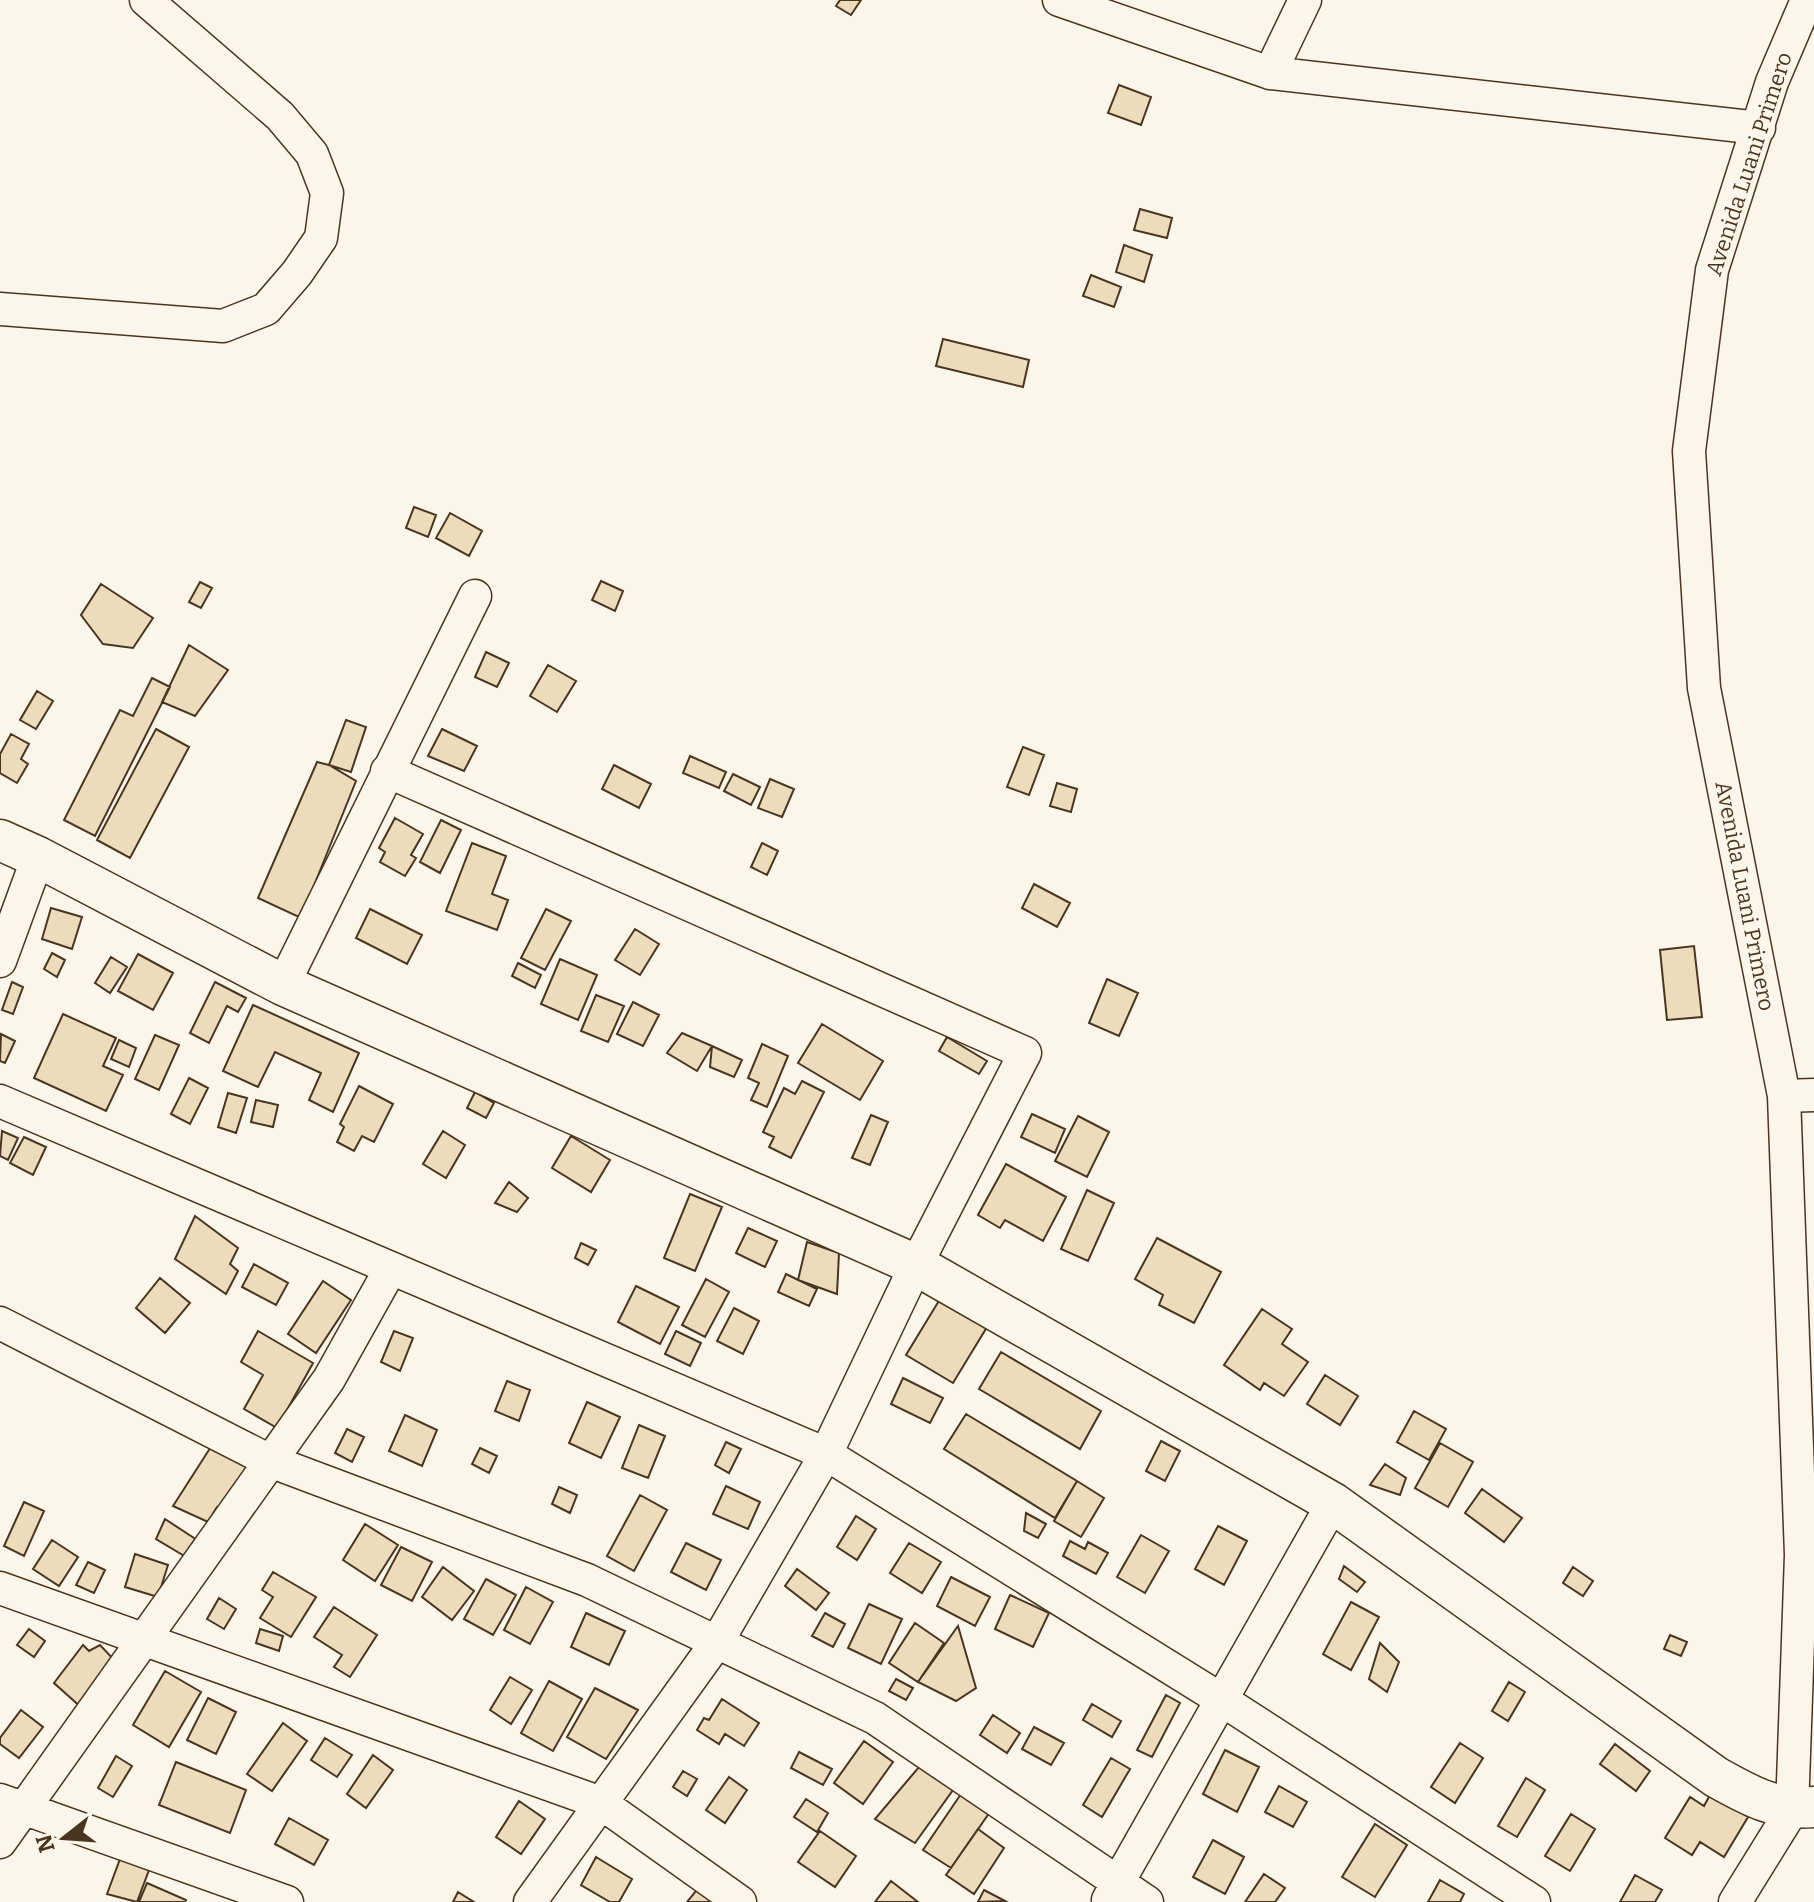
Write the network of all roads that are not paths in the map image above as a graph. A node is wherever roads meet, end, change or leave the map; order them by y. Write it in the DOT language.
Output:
graph roads {
  1 [pos="146,0"];
  2 [pos="1059,0"];
  3 [pos="1305,0"];
  4 [pos="1807,0"];
  5 [pos="1270,73"];
  6 [pos="1759,128"];
  7 [pos="0,309"];
  8 [pos="475,596"];
  9 [pos="387,771"];
  10 [pos="0,840"];
  11 [pos="38,857"];
  12 [pos="0,961"];
  13 [pos="283,985"];
  14 [pos="1799,1095"];
  15 [pos="0,1101"];
  16 [pos="916,1265"];
  17 [pos="391,1268"];
  18 [pos="0,1323"];
  19 [pos="1804,1338"];
  20 [pos="826,1454"];
  21 [pos="270,1461"];
  22 [pos="1333,1503"];
  23 [pos="1808,1554"];
  24 [pos="0,1588"];
  25 [pos="143,1642"];
  26 [pos="717,1642"];
  27 [pos="1222,1700"];
  28 [pos="601,1803"];
  29 [pos="12,1804"];
  30 [pos="1803,1808"];
  31 [pos="0,1842"];
  32 [pos="1113,1893"];
  33 [pos="287,1902"];
  34 [pos="530,1902"];
  35 [pos="740,1902"];
  36 [pos="1147,1902"];
  37 [pos="1534,1902"];
  38 [pos="1735,1902"];
  1 -- 7 [label="street"];
  2 -- 5 [label="street"];
  3 -- 5 [label="street"];
  4 -- 6 [label="street, Avenida Luani Primero"];
  5 -- 6 [label="street"];
  6 -- 14 [label="street, Avenida Luani Primero"];
  8 -- 9 [label="street"];
  9 -- 13 [label="street"];
  9 -- 16 [label="street"];
  10 -- 11 [label="street"];
  11 -- 12 [label="street"];
  11 -- 13 [label="street"];
  13 -- 16 [label="street"];
  14 -- 19 [label="street, Avenida Luani Primero"];
  15 -- 17 [label="street"];
  16 -- 20 [label="street"];
  16 -- 22 [label="street"];
  17 -- 20 [label="street"];
  17 -- 21 [label="street"];
  18 -- 21 [label="street"];
  19 -- 23 [label="street, Avenida Luani Primero"];
  20 -- 26 [label="street"];
  20 -- 27 [label="street"];
  21 -- 25 [label="street"];
  21 -- 26 [label="street"];
  22 -- 27 [label="street"];
  22 -- 30 [label="street"];
  23 -- 30 [label="street, Avenida Luani Primero"];
  24 -- 25 [label="street"];
  25 -- 28 [label="street"];
  25 -- 29 [label="street"];
  26 -- 28 [label="street"];
  26 -- 32 [label="street"];
  27 -- 32 [label="street"];
  27 -- 37 [label="street"];
  28 -- 34 [label="street"];
  28 -- 35 [label="street"];
  29 -- 31 [label="street"];
  29 -- 33 [label="street"];
  30 -- 38 [label="street"];
  32 -- 36 [label="street"];
}
